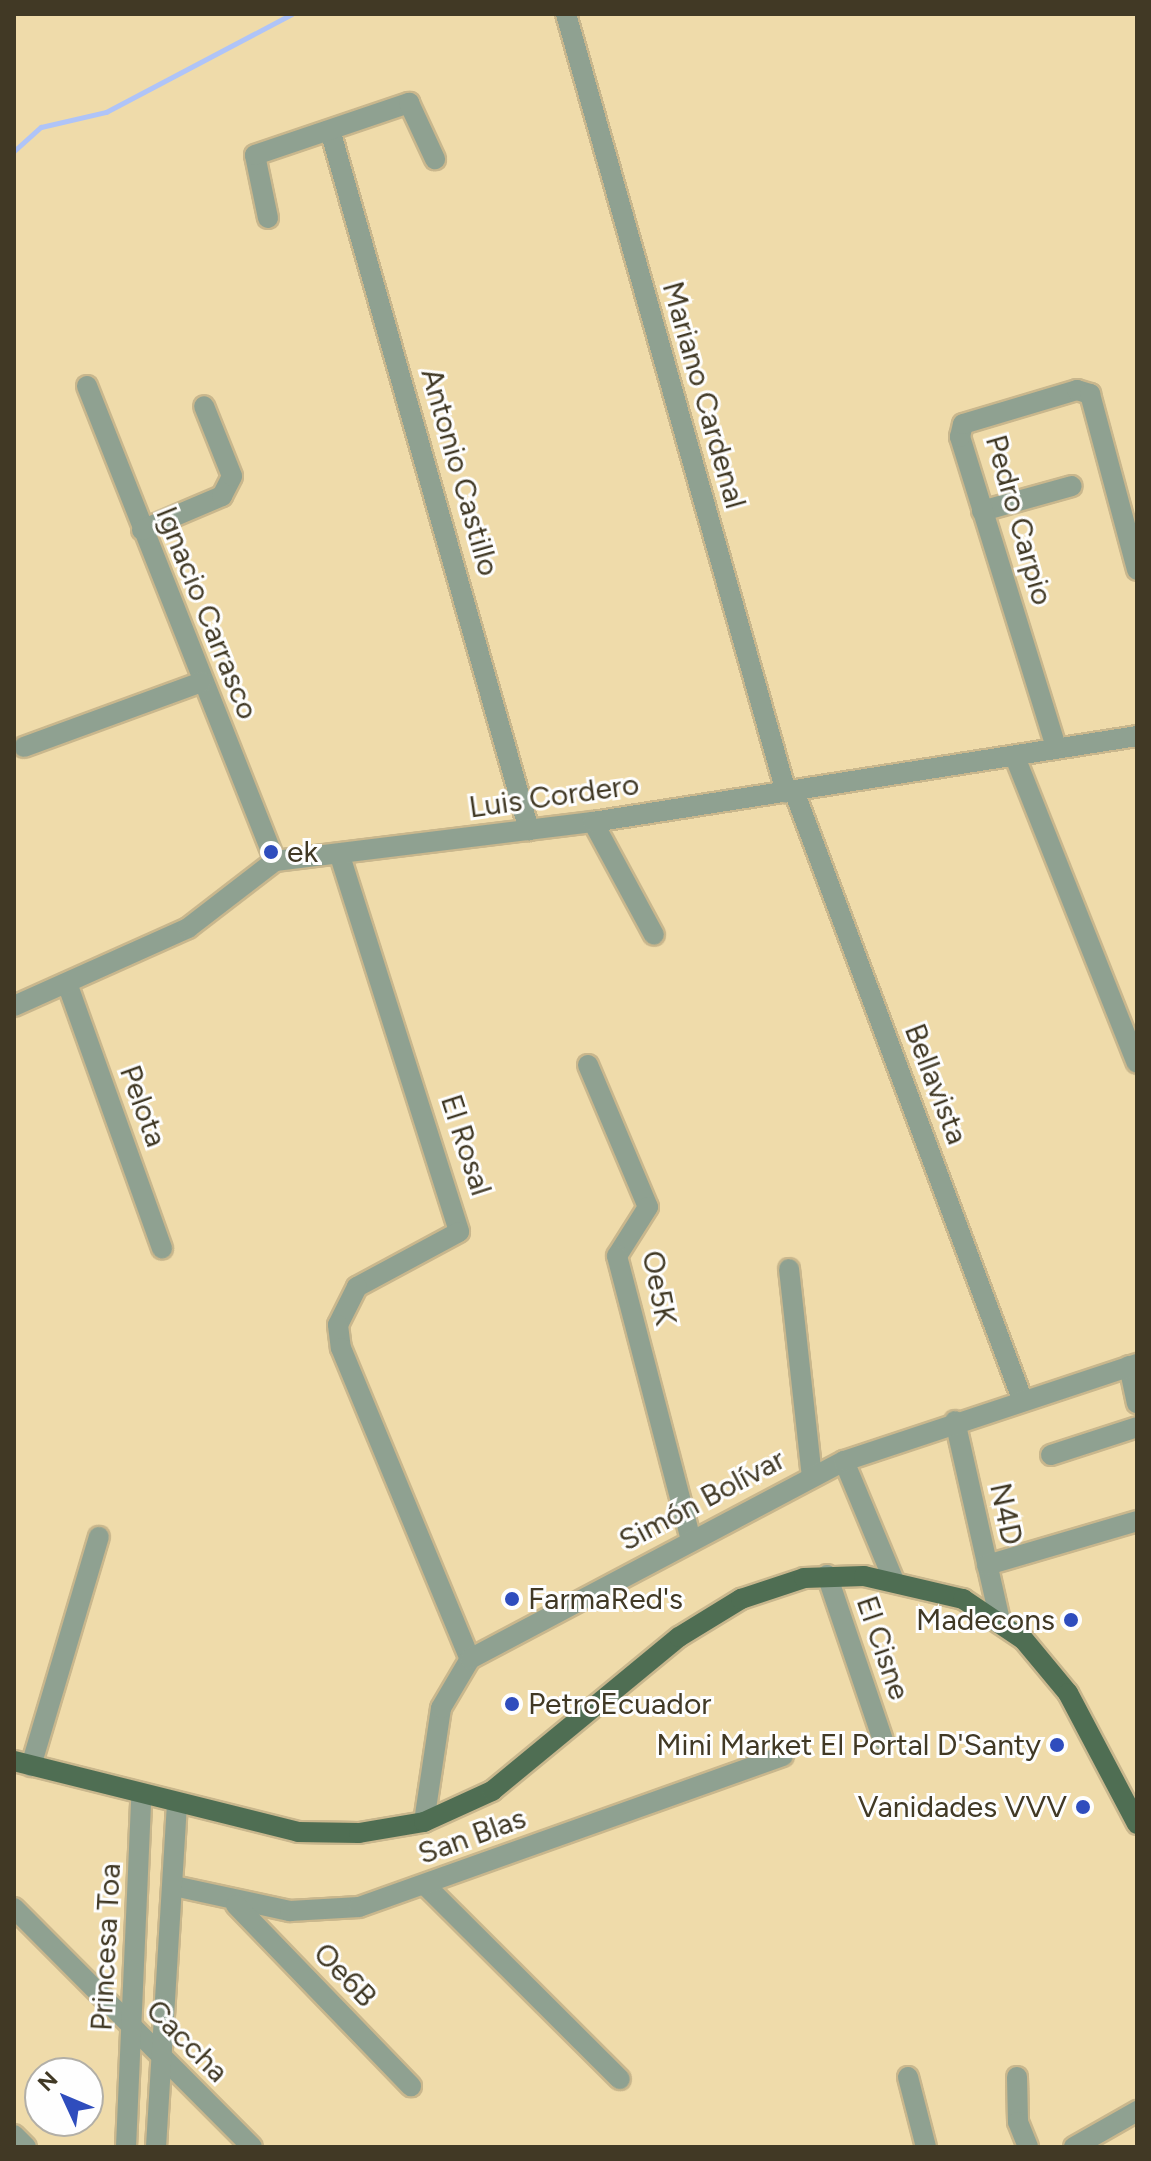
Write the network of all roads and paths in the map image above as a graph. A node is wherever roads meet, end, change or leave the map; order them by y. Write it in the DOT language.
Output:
graph roads {
  1 [pos="566,14"];
  2 [pos="330,130"];
  3 [pos="435,159"];
  4 [pos="268,218"];
  5 [pos="87,386"];
  6 [pos="204,406"];
  7 [pos="1072,486"];
  8 [pos="982,511"];
  9 [pos="142,530"];
  10 [pos="1137,570"];
  11 [pos="202,682"];
  12 [pos="1137,736"];
  13 [pos="24,747"];
  14 [pos="1056,747"];
  15 [pos="1015,757"];
  16 [pos="790,791"];
  17 [pos="593,822"];
  18 [pos="529,830"];
  19 [pos="340,856"];
  20 [pos="275,861"];
  21 [pos="654,935"];
  22 [pos="67,983"];
  23 [pos="14,1006"];
  24 [pos="1137,1063"];
  25 [pos="588,1065"];
  26 [pos="162,1249"];
  27 [pos="789,1269"];
  28 [pos="1133,1365"];
  29 [pos="1022,1399"];
  30 [pos="1137,1403"];
  31 [pos="955,1421"];
  32 [pos="1137,1427"];
  33 [pos="1051,1455"];
  34 [pos="844,1461"];
  35 [pos="812,1476"];
  36 [pos="1137,1521"];
  37 [pos="99,1537"];
  38 [pos="691,1540"];
  39 [pos="987,1565"];
  40 [pos="827,1575"];
  41 [pos="893,1579"];
  42 [pos="1000,1621"];
  43 [pos="470,1659"];
  44 [pos="883,1740"];
  45 [pos="783,1756"];
  46 [pos="22,1763"];
  47 [pos="141,1798"];
  48 [pos="177,1805"];
  49 [pos="424,1822"];
  50 [pos="1137,1824"];
  51 [pos="425,1885"];
  52 [pos="174,1886"];
  53 [pos="236,1905"];
  54 [pos="14,1908"];
  55 [pos="132,2027"];
  56 [pos="165,2062"];
  57 [pos="908,2077"];
  58 [pos="1017,2077"];
  59 [pos="620,2079"];
  60 [pos="411,2086"];
  61 [pos="1137,2111"];
  62 [pos="14,2135"];
  63 [pos="1082,2145"];
  64 [pos="26,2147"];
  65 [pos="126,2147"];
  66 [pos="156,2147"];
  67 [pos="252,2147"];
  68 [pos="926,2147"];
  69 [pos="1028,2147"];
  1 -- 16 [label="street, Mariano Cardenal"];
  2 -- 3 [label="street"];
  2 -- 4 [label="street"];
  2 -- 18 [label="street, Antonio Castillo"];
  5 -- 9 [label="street, Ignacio Carrasco"];
  6 -- 9 [label="street"];
  7 -- 8 [label="street"];
  8 -- 10 [label="street, Pedro Carpio"];
  8 -- 14 [label="street, Pedro Carpio"];
  9 -- 11 [label="street, Ignacio Carrasco"];
  11 -- 13 [label="street"];
  11 -- 20 [label="street, Ignacio Carrasco"];
  12 -- 14 [label="street, Luis Cordero"];
  14 -- 15 [label="street, Luis Cordero"];
  15 -- 16 [label="street, Luis Cordero"];
  15 -- 24 [label="street"];
  16 -- 17 [label="street, Luis Cordero"];
  16 -- 29 [label="street, Bellavista"];
  17 -- 18 [label="street, Luis Cordero"];
  17 -- 21 [label="street"];
  18 -- 19 [label="street, Luis Cordero"];
  19 -- 20 [label="street, Luis Cordero"];
  19 -- 43 [label="street, El Rosal"];
  20 -- 22 [label="street"];
  22 -- 23 [label="street"];
  22 -- 26 [label="street, Pelota"];
  25 -- 38 [label="street, Oe5K"];
  27 -- 35 [label="street"];
  28 -- 29 [label="street, Simón Bolívar"];
  28 -- 30 [label="street"];
  29 -- 31 [label="street, Simón Bolívar"];
  31 -- 34 [label="street, Simón Bolívar"];
  31 -- 39 [label="street, N4D"];
  32 -- 33 [label="street"];
  34 -- 35 [label="street, Simón Bolívar"];
  34 -- 41 [label="street"];
  35 -- 38 [label="street, Simón Bolívar"];
  36 -- 39 [label="street"];
  37 -- 46 [label="street"];
  38 -- 43 [label="street, Simón Bolívar"];
  39 -- 42 [label="street, N4D"];
  40 -- 41 [label="main road"];
  40 -- 44 [label="street, El Cisne"];
  40 -- 49 [label="main road"];
  41 -- 42 [label="main road"];
  42 -- 50 [label="main road"];
  43 -- 49 [label="street"];
  45 -- 51 [label="street, San Blas"];
  46 -- 47 [label="main road"];
  47 -- 48 [label="main road"];
  47 -- 55 [label="street, Princesa Toa"];
  48 -- 49 [label="main road"];
  48 -- 52 [label="street"];
  51 -- 53 [label="street, San Blas"];
  51 -- 59 [label="street"];
  52 -- 53 [label="street, San Blas"];
  52 -- 56 [label="street"];
  53 -- 60 [label="street, Oe6B"];
  54 -- 55 [label="street, Caccha"];
  55 -- 56 [label="street, Caccha"];
  55 -- 65 [label="street, Princesa Toa"];
  56 -- 66 [label="street"];
  56 -- 67 [label="street, Caccha"];
  57 -- 68 [label="street"];
  58 -- 69 [label="street"];
  61 -- 63 [label="street"];
  62 -- 64 [label="street"];
}
